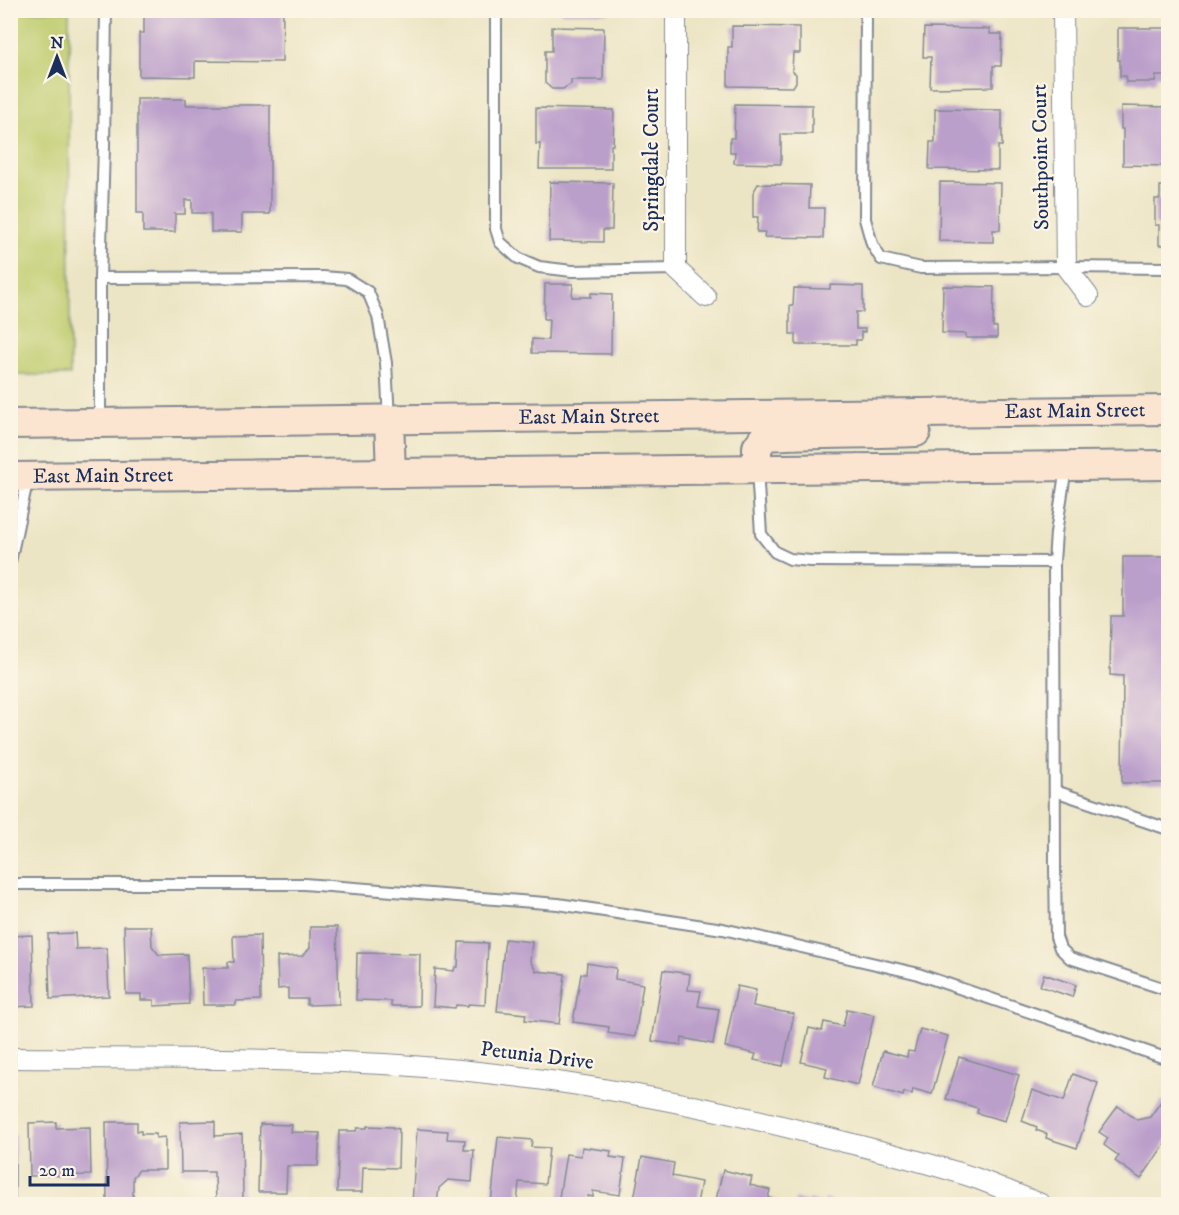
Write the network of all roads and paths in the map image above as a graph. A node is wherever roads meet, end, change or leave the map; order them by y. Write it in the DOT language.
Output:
graph roads {
  1 [pos="106,10"];
  2 [pos="496,10"];
  3 [pos="676,10"];
  4 [pos="866,10"];
  5 [pos="1063,10"];
  6 [pos="1066,267"];
  7 [pos="1168,268"];
  8 [pos="676,269"];
  9 [pos="100,278"];
  10 [pos="1088,296"];
  11 [pos="706,297"];
  12 [pos="1168,410"];
  13 [pos="1063,411"];
  14 [pos="389,419"];
  15 [pos="100,422"];
  16 [pos="10,424"];
  17 [pos="1168,465"];
  18 [pos="1066,466"];
  19 [pos="757,470"];
  20 [pos="391,473"];
  21 [pos="19,476"];
  22 [pos="10,562"];
  23 [pos="1054,562"];
  24 [pos="1055,791"];
  25 [pos="1168,829"];
  26 [pos="10,884"];
  27 [pos="1168,990"];
  28 [pos="10,1058"];
  29 [pos="1168,1059"];
  30 [pos="1041,1204"];
  1 -- 9 [label="lane"];
  2 -- 8 [label="lane"];
  3 -- 8 [label="street, Springdale Court"];
  4 -- 6 [label="lane"];
  5 -- 6 [label="street, Southpoint Court"];
  6 -- 7 [label="lane"];
  6 -- 10 [label="street"];
  8 -- 11 [label="street"];
  9 -- 14 [label="lane"];
  9 -- 15 [label="lane"];
  12 -- 13 [label="main road, East Main Street"];
  13 -- 14 [label="main road, East Main Street"];
  13 -- 19 [label="main road"];
  14 -- 15 [label="main road, East Main Street"];
  14 -- 20 [label="main road"];
  15 -- 16 [label="main road, East Main Street"];
  17 -- 18 [label="main road, East Main Street"];
  18 -- 19 [label="main road, East Main Street"];
  18 -- 23 [label="lane"];
  19 -- 20 [label="main road, East Main Street"];
  19 -- 23 [label="lane"];
  20 -- 21 [label="main road, East Main Street"];
  21 -- 22 [label="lane"];
  23 -- 24 [label="lane"];
  24 -- 25 [label="lane"];
  24 -- 27 [label="lane"];
  26 -- 29 [label="lane"];
  28 -- 30 [label="street, Petunia Drive"];
}
